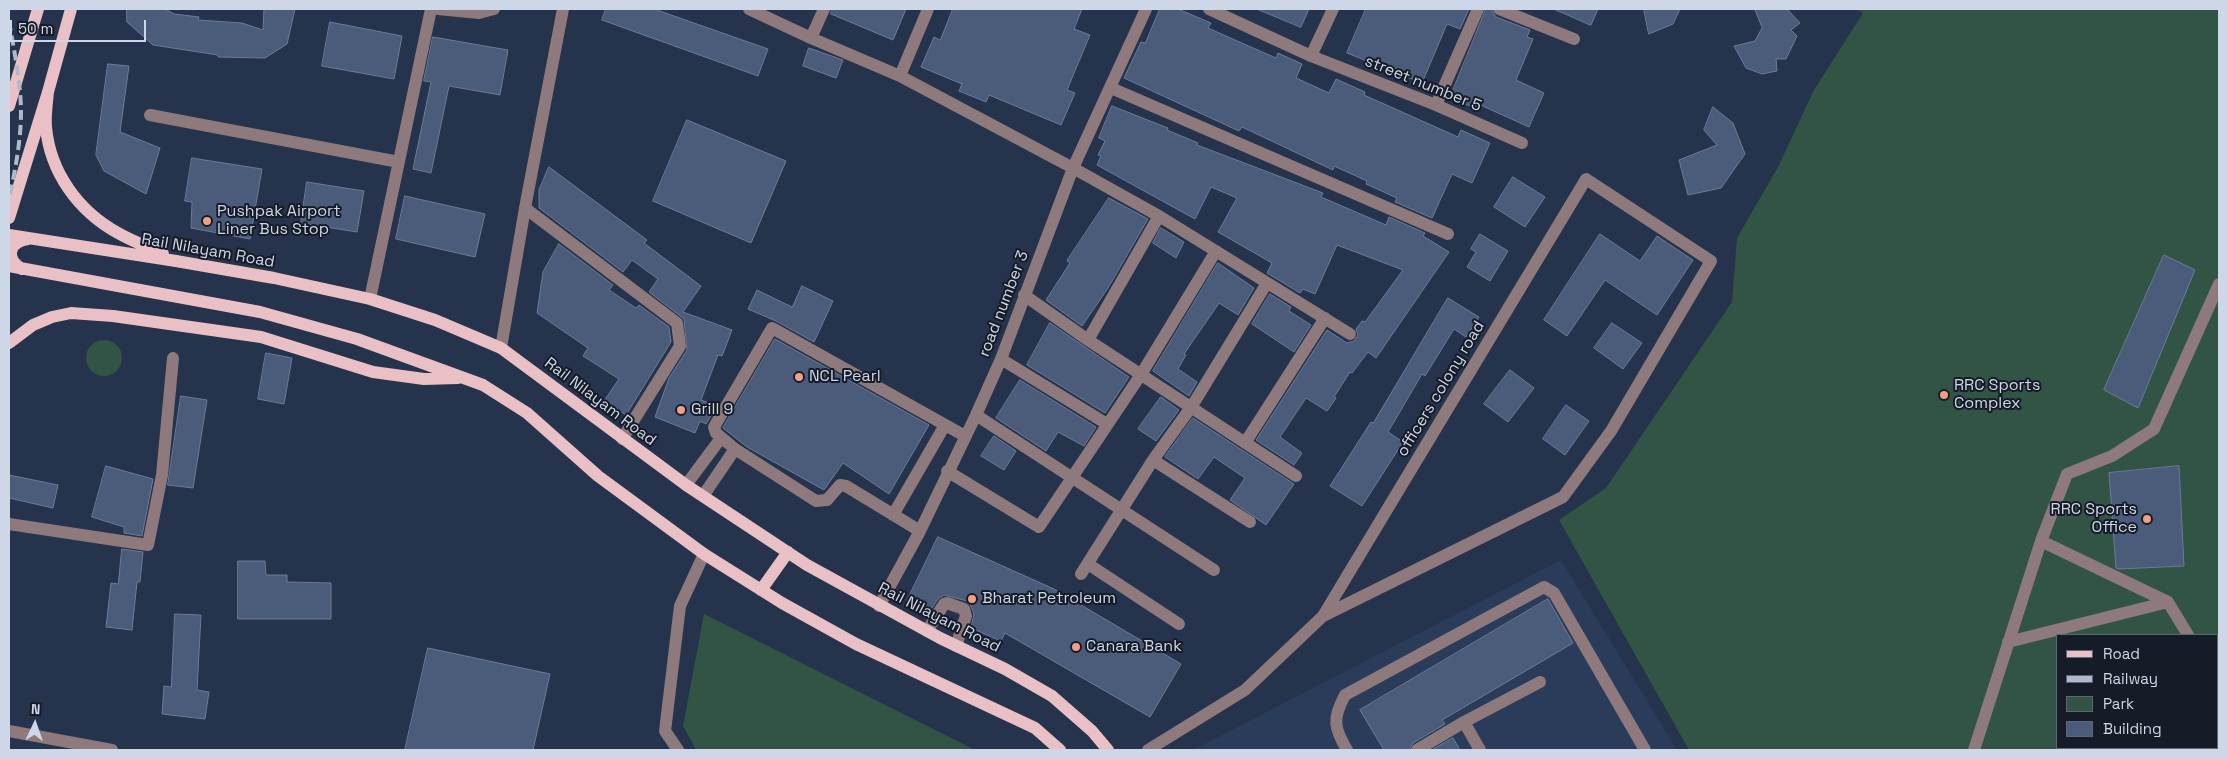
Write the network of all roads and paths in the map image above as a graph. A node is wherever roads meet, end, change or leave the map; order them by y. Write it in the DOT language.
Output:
graph roads {
  1 [pos="38,9"];
  2 [pos="71,9"];
  3 [pos="431,9"];
  4 [pos="438,9"];
  5 [pos="494,9"];
  6 [pos="563,9"];
  7 [pos="749,9"];
  8 [pos="824,9"];
  9 [pos="928,9"];
  10 [pos="1146,9"];
  11 [pos="1209,9"];
  12 [pos="1333,9"];
  13 [pos="1478,9"];
  14 [pos="1499,9"];
  15 [pos="811,38"];
  16 [pos="1574,39"];
  17 [pos="1311,56"];
  18 [pos="900,76"];
  19 [pos="1111,88"];
  20 [pos="48,92"];
  21 [pos="1436,105"];
  22 [pos="9,106"];
  23 [pos="150,115"];
  24 [pos="1522,143"];
  25 [pos="399,162"];
  26 [pos="1074,168"];
  27 [pos="524,208"];
  28 [pos="1159,216"];
  29 [pos="9,218"];
  30 [pos="1448,234"];
  31 [pos="9,235"];
  32 [pos="28,239"];
  33 [pos="1216,251"];
  34 [pos="176,261"];
  35 [pos="9,266"];
  36 [pos="22,269"];
  37 [pos="1267,283"];
  38 [pos="2219,284"];
  39 [pos="1024,295"];
  40 [pos="370,299"];
  41 [pos="1325,318"];
  42 [pos="1350,334"];
  43 [pos="1088,340"];
  44 [pos="9,343"];
  45 [pos="501,348"];
  46 [pos="173,358"];
  47 [pos="1001,359"];
  48 [pos="1142,373"];
  49 [pos="466,378"];
  50 [pos="1192,406"];
  51 [pos="976,415"];
  52 [pos="1107,424"];
  53 [pos="945,425"];
  54 [pos="965,436"];
  55 [pos="721,438"];
  56 [pos="622,439"];
  57 [pos="1245,443"];
  58 [pos="735,449"];
  59 [pos="1154,460"];
  60 [pos="947,471"];
  61 [pos="1296,476"];
  62 [pos="1072,478"];
  63 [pos="686,485"];
  64 [pos="703,496"];
  65 [pos="1123,511"];
  66 [pos="893,515"];
  67 [pos="1250,522"];
  68 [pos="9,524"];
  69 [pos="920,530"];
  70 [pos="2041,540"];
  71 [pos="788,552"];
  72 [pos="704,554"];
  73 [pos="1214,570"];
  74 [pos="761,590"];
  75 [pos="2168,602"];
  76 [pos="879,606"];
  77 [pos="1323,616"];
  78 [pos="1179,624"];
  79 [pos="926,631"];
  80 [pos="2187,634"];
  81 [pos="2008,642"];
  82 [pos="956,646"];
  83 [pos="1540,682"];
  84 [pos="1464,722"];
  85 [pos="9,731"];
  86 [pos="112,750"];
  87 [pos="678,750"];
  88 [pos="1060,750"];
  89 [pos="1108,750"];
  90 [pos="1148,750"];
  91 [pos="1347,750"];
  92 [pos="1417,750"];
  93 [pos="1480,750"];
  94 [pos="1645,750"];
  95 [pos="1974,750"];
  1 -- 22 [label="main road"];
  2 -- 20 [label="main road"];
  3 -- 25 [label="street"];
  4 -- 5 [label="street"];
  6 -- 27 [label="street"];
  7 -- 15 [label="street"];
  8 -- 15 [label="street"];
  9 -- 18 [label="street"];
  10 -- 19 [label="street, road number 3"];
  11 -- 17 [label="street, street number 5"];
  12 -- 17 [label="street"];
  13 -- 21 [label="street"];
  14 -- 16 [label="street"];
  15 -- 18 [label="street"];
  17 -- 21 [label="street, street number 5"];
  18 -- 26 [label="street"];
  19 -- 26 [label="street, road number 3"];
  19 -- 30 [label="street"];
  20 -- 29 [label="main road"];
  20 -- 34 [label="main road"];
  21 -- 24 [label="street, street number 5"];
  23 -- 25 [label="street"];
  25 -- 40 [label="street"];
  26 -- 28 [label="street"];
  26 -- 39 [label="street, road number 3"];
  27 -- 45 [label="street"];
  27 -- 56 [label="street"];
  28 -- 33 [label="street"];
  28 -- 43 [label="street"];
  31 -- 32 [label="main road, Rail Nilayam Road"];
  32 -- 34 [label="main road, Rail Nilayam Road"];
  32 -- 36 [label="main road"];
  33 -- 37 [label="street"];
  33 -- 48 [label="street"];
  34 -- 40 [label="main road, Rail Nilayam Road"];
  35 -- 36 [label="main road"];
  36 -- 49 [label="main road"];
  37 -- 41 [label="street"];
  37 -- 50 [label="street"];
  38 -- 70 [label="street"];
  39 -- 43 [label="street"];
  39 -- 47 [label="street, road number 3"];
  40 -- 45 [label="main road, Rail Nilayam Road"];
  41 -- 42 [label="street"];
  41 -- 57 [label="street"];
  43 -- 48 [label="street"];
  44 -- 49 [label="main road"];
  45 -- 56 [label="main road, Rail Nilayam Road"];
  46 -- 68 [label="street"];
  47 -- 51 [label="street, road number 3"];
  47 -- 52 [label="street"];
  48 -- 50 [label="street"];
  48 -- 52 [label="street"];
  49 -- 72 [label="main road"];
  50 -- 57 [label="street"];
  50 -- 59 [label="street"];
  51 -- 54 [label="street, road number 3"];
  51 -- 62 [label="street"];
  52 -- 62 [label="street"];
  53 -- 54 [label="street"];
  53 -- 55 [label="street"];
  53 -- 66 [label="street"];
  54 -- 60 [label="street, road number 3"];
  55 -- 58 [label="street"];
  55 -- 63 [label="street"];
  56 -- 63 [label="main road, Rail Nilayam Road"];
  57 -- 61 [label="street"];
  58 -- 64 [label="street"];
  58 -- 66 [label="street"];
  59 -- 65 [label="street"];
  59 -- 67 [label="street"];
  60 -- 62 [label="street"];
  60 -- 69 [label="street, road number 3"];
  62 -- 65 [label="street"];
  63 -- 64 [label="main road, Rail Nilayam Road"];
  64 -- 71 [label="main road, Rail Nilayam Road"];
  65 -- 73 [label="street"];
  65 -- 78 [label="street"];
  66 -- 69 [label="street"];
  69 -- 76 [label="street, road number 3"];
  70 -- 75 [label="street"];
  70 -- 81 [label="street"];
  71 -- 74 [label="main road"];
  71 -- 76 [label="main road, Rail Nilayam Road"];
  72 -- 74 [label="main road"];
  72 -- 87 [label="street"];
  74 -- 88 [label="main road"];
  75 -- 80 [label="street"];
  75 -- 81 [label="street"];
  76 -- 79 [label="main road, Rail Nilayam Road"];
  77 -- 77 [label="street, officers colony road"];
  77 -- 90 [label="street"];
  79 -- 82 [label="main road, Rail Nilayam Road"];
  79 -- 82 [label="street"];
  81 -- 95 [label="street"];
  82 -- 89 [label="main road, Rail Nilayam Road"];
  83 -- 84 [label="street"];
  84 -- 92 [label="street"];
  84 -- 93 [label="street"];
  85 -- 86 [label="street"];
  91 -- 94 [label="street"];
}
